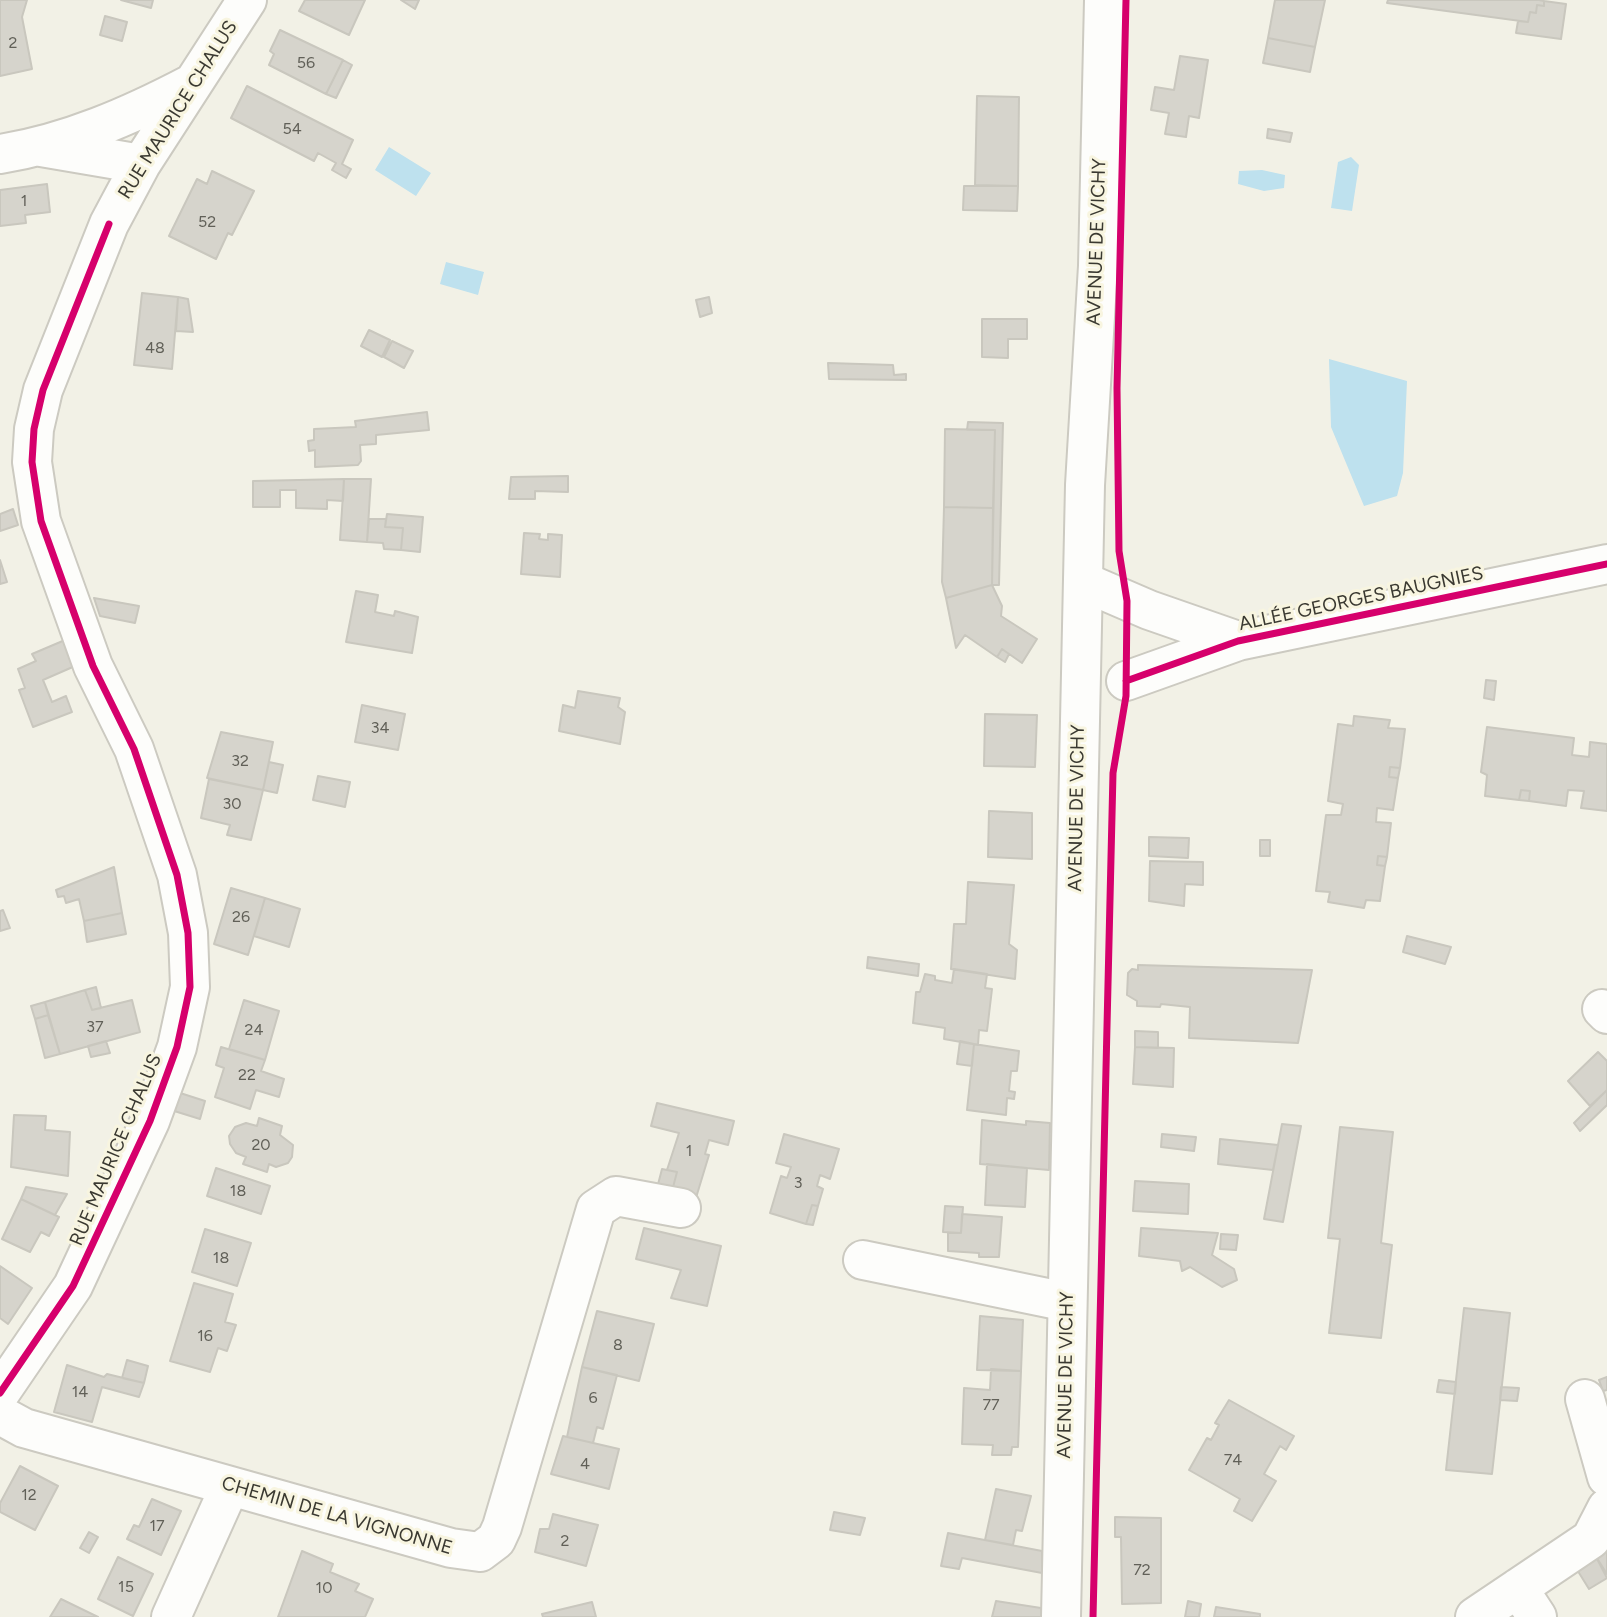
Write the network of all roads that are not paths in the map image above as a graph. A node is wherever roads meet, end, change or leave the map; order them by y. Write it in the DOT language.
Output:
graph roads {
  1 [pos="247,0"];
  2 [pos="1104,0"];
  3 [pos="192,83"];
  4 [pos="41,148"];
  5 [pos="0,154"];
  6 [pos="141,164"];
  7 [pos="1607,564"];
  8 [pos="1084,582"];
  9 [pos="1238,641"];
  10 [pos="1126,681"];
  11 [pos="681,1209"];
  12 [pos="863,1260"];
  13 [pos="1067,1302"];
  14 [pos="0,1394"];
  15 [pos="1585,1399"];
  16 [pos="0,1415"];
  17 [pos="1607,1477"];
  18 [pos="230,1486"];
  19 [pos="1607,1508"];
  20 [pos="1527,1602"];
  21 [pos="171,1617"];
  22 [pos="1061,1617"];
  23 [pos="1475,1617"];
  1 -- 3 [label="street, RUE MAURICE CHALUS"];
  2 -- 8 [label="street, AVENUE DE VICHY"];
  3 -- 4 [label="street"];
  3 -- 6 [label="street, RUE MAURICE CHALUS"];
  4 -- 5 [label="street"];
  4 -- 6 [label="street"];
  6 -- 14 [label="street, RUE MAURICE CHALUS"];
  7 -- 9 [label="street, ALLÉE GEORGES BAUGNIES"];
  8 -- 9 [label="street, ALLÉE GEORGES BAUGNIES"];
  8 -- 13 [label="street, AVENUE DE VICHY"];
  9 -- 10 [label="street, ALLÉE GEORGES BAUGNIES"];
  11 -- 18 [label="street, CHEMIN DE LA VIGNONNE"];
  12 -- 13 [label="street"];
  13 -- 22 [label="street, AVENUE DE VICHY"];
  15 -- 17 [label="street"];
  16 -- 18 [label="street, CHEMIN DE LA VIGNONNE"];
  18 -- 21 [label="street"];
  19 -- 20 [label="street"];
  20 -- 23 [label="street"];
}
